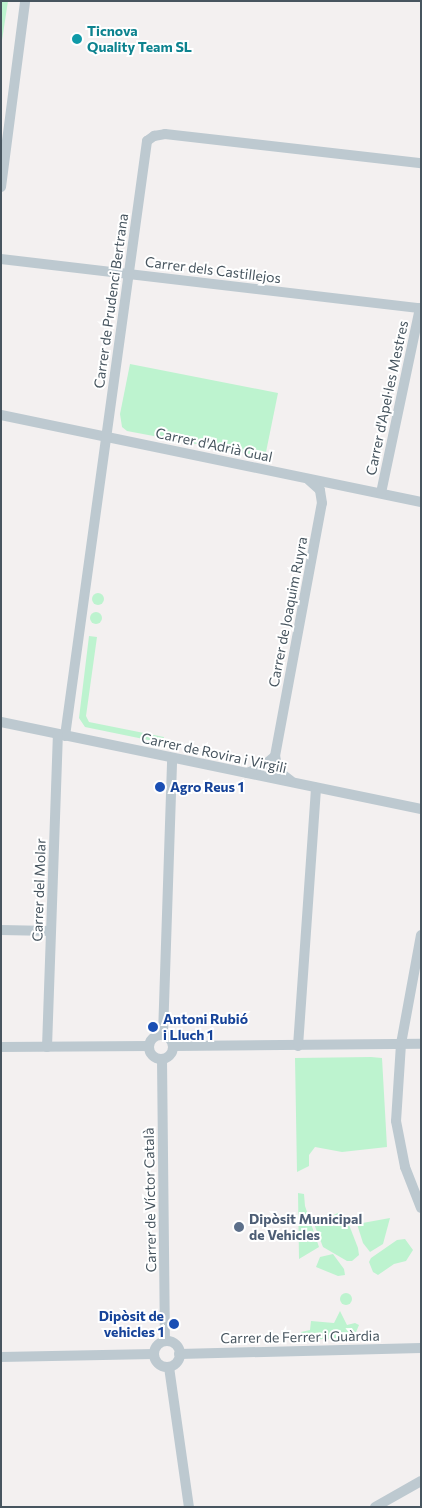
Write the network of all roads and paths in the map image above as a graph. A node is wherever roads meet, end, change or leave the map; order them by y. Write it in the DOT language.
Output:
graph roads {
  1 [pos="24,1"];
  2 [pos="420,164"];
  3 [pos="1,187"];
  4 [pos="1,259"];
  5 [pos="130,274"];
  6 [pos="420,308"];
  7 [pos="1,415"];
  8 [pos="105,436"];
  9 [pos="308,479"];
  10 [pos="343,486"];
  11 [pos="382,493"];
  12 [pos="421,502"];
  13 [pos="322,503"];
  14 [pos="1,722"];
  15 [pos="62,735"];
  16 [pos="275,756"];
  17 [pos="172,758"];
  18 [pos="245,773"];
  19 [pos="297,784"];
  20 [pos="316,788"];
  21 [pos="421,809"];
  22 [pos="1,930"];
  23 [pos="51,932"];
  24 [pos="421,935"];
  25 [pos="163,1035"];
  26 [pos="401,1044"];
  27 [pos="421,1044"];
  28 [pos="47,1046"];
  29 [pos="149,1046"];
  30 [pos="174,1046"];
  31 [pos="298,1046"];
  32 [pos="1,1047"];
  33 [pos="162,1059"];
  34 [pos="421,1208"];
  35 [pos="166,1341"];
  36 [pos="421,1348"];
  37 [pos="154,1354"];
  38 [pos="180,1354"];
  39 [pos="1,1357"];
  40 [pos="169,1367"];
  41 [pos="421,1481"];
  42 [pos="189,1507"];
  43 [pos="374,1507"];
  1 -- 3 [label="street"];
  2 -- 5 [label="street, Carrer de Prudenci Bertrana"];
  4 -- 5 [label="street, Carrer dels Castillejos"];
  5 -- 6 [label="street, Carrer dels Castillejos"];
  5 -- 8 [label="street, Carrer de Prudenci Bertrana"];
  6 -- 11 [label="street, Carrer d'Apel·les Mestres"];
  7 -- 8 [label="street, Carrer d'Adrià Gual"];
  8 -- 9 [label="street, Carrer d'Adrià Gual"];
  8 -- 15 [label="street, Carrer de Prudenci Bertrana"];
  9 -- 10 [label="street, Carrer d'Adrià Gual"];
  9 -- 13 [label="street"];
  10 -- 11 [label="street, Carrer d'Adrià Gual"];
  10 -- 13 [label="street"];
  11 -- 12 [label="street, Carrer d'Adrià Gual"];
  13 -- 16 [label="street, Carrer de Joaquim Ruyra"];
  14 -- 15 [label="street, Carrer de Rovira i Virgili"];
  15 -- 17 [label="street, Carrer de Rovira i Virgili"];
  15 -- 23 [label="street, Carrer del Molar"];
  16 -- 18 [label="street"];
  16 -- 19 [label="street"];
  17 -- 18 [label="street, Carrer de Rovira i Virgili"];
  17 -- 25 [label="street"];
  18 -- 19 [label="street, Carrer de Rovira i Virgili"];
  19 -- 20 [label="street, Carrer de Rovira i Virgili"];
  20 -- 21 [label="street, Carrer de Rovira i Virgili"];
  20 -- 31 [label="street"];
  22 -- 23 [label="street"];
  23 -- 28 [label="street, Carrer del Molar"];
  24 -- 26 [label="street"];
  25 -- 29 [label="street"];
  25 -- 30 [label="street"];
  26 -- 27 [label="street"];
  26 -- 31 [label="street"];
  26 -- 34 [label="street"];
  28 -- 29 [label="street"];
  28 -- 32 [label="street"];
  29 -- 33 [label="street"];
  30 -- 31 [label="street"];
  30 -- 33 [label="street"];
  33 -- 35 [label="street, Carrer de Víctor Català"];
  35 -- 37 [label="street"];
  35 -- 38 [label="street"];
  36 -- 38 [label="street, Carrer de Ferrer i Guàrdia"];
  37 -- 39 [label="street"];
  37 -- 40 [label="street"];
  38 -- 40 [label="street"];
  40 -- 42 [label="street"];
  41 -- 43 [label="street"];
}
